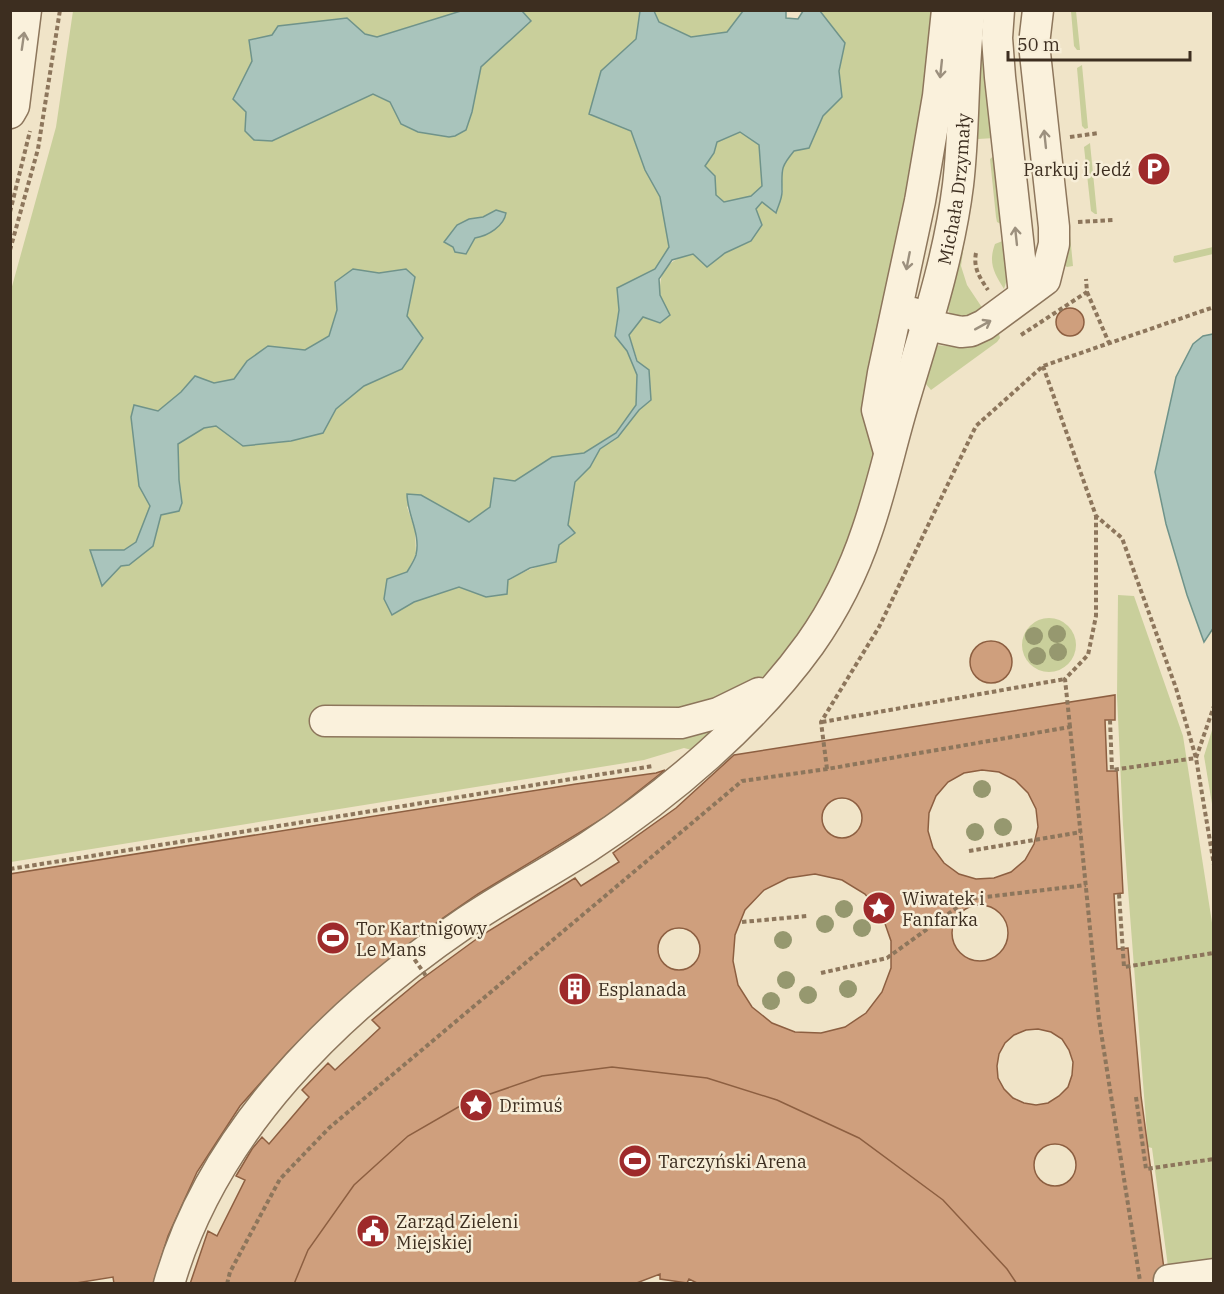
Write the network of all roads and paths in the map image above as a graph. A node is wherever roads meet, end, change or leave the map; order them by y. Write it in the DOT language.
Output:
graph roads {
  1 [pos="26,10"];
  2 [pos="60,10"];
  3 [pos="947,10"];
  4 [pos="970,10"];
  5 [pos="999,10"];
  6 [pos="1038,10"];
  7 [pos="10,113"];
  8 [pos="1099,133"];
  9 [pos="1065,138"];
  10 [pos="1113,220"];
  11 [pos="1074,223"];
  12 [pos="10,250"];
  13 [pos="976,251"];
  14 [pos="1086,279"];
  15 [pos="989,292"];
  16 [pos="1088,292"];
  17 [pos="1024,294"];
  18 [pos="900,297"];
  19 [pos="1214,307"];
  20 [pos="927,325"];
  21 [pos="1021,335"];
  22 [pos="1109,343"];
  23 [pos="1043,366"];
  24 [pos="889,452"];
  25 [pos="1096,516"];
  26 [pos="1065,679"];
  27 [pos="780,681"];
  28 [pos="1214,706"];
  29 [pos="1110,720"];
  30 [pos="325,721"];
  31 [pos="821,722"];
  32 [pos="1070,727"];
  33 [pos="1196,758"];
  34 [pos="655,765"];
  35 [pos="827,769"];
  36 [pos="1081,832"];
  37 [pos="969,851"];
  38 [pos="1214,866"];
  39 [pos="10,869"];
  40 [pos="1086,885"];
  41 [pos="1119,894"];
  42 [pos="807,916"];
  43 [pos="742,922"];
  44 [pos="406,947"];
  45 [pos="1214,953"];
  46 [pos="821,973"];
  47 [pos="426,976"];
  48 [pos="1136,1097"];
  49 [pos="1214,1159"];
  50 [pos="1214,1274"];
  51 [pos="1155,1282"];
  52 [pos="170,1284"];
  53 [pos="227,1284"];
  7 -- 1 [label="street, one-way"];
  2 -- 12 [label="path"];
  3 -- 18 [label="street, Michała Drzymały, one-way"];
  4 -- 20 [label="street, Michała Drzymały"];
  17 -- 5 [label="street, one-way"];
  17 -- 6 [label="street, one-way"];
  8 -- 9 [label="path"];
  10 -- 11 [label="path"];
  13 -- 15 [label="path"];
  14 -- 16 [label="path"];
  16 -- 21 [label="path"];
  16 -- 22 [label="path"];
  20 -- 17 [label="street, one-way"];
  18 -- 20 [label="street"];
  18 -- 24 [label="street, Michała Drzymały"];
  19 -- 22 [label="path"];
  20 -- 24 [label="street, Michała Drzymały"];
  22 -- 23 [label="path"];
  23 -- 25 [label="path"];
  23 -- 31 [label="path"];
  24 -- 27 [label="street, Michała Drzymały"];
  25 -- 26 [label="path"];
  25 -- 33 [label="path"];
  26 -- 31 [label="path"];
  26 -- 32 [label="path"];
  27 -- 30 [label="street"];
  27 -- 52 [label="street, Michała Drzymały"];
  28 -- 33 [label="path"];
  29 -- 33 [label="path"];
  31 -- 35 [label="path"];
  32 -- 35 [label="path"];
  32 -- 36 [label="path"];
  33 -- 38 [label="path"];
  34 -- 39 [label="path"];
  35 -- 53 [label="path"];
  36 -- 37 [label="path"];
  36 -- 40 [label="path"];
  40 -- 46 [label="path"];
  40 -- 51 [label="path"];
  41 -- 45 [label="path"];
  42 -- 43 [label="path"];
  44 -- 47 [label="path, bridge"];
  48 -- 49 [label="path"];
  50 -- 51 [label="street"];
}
